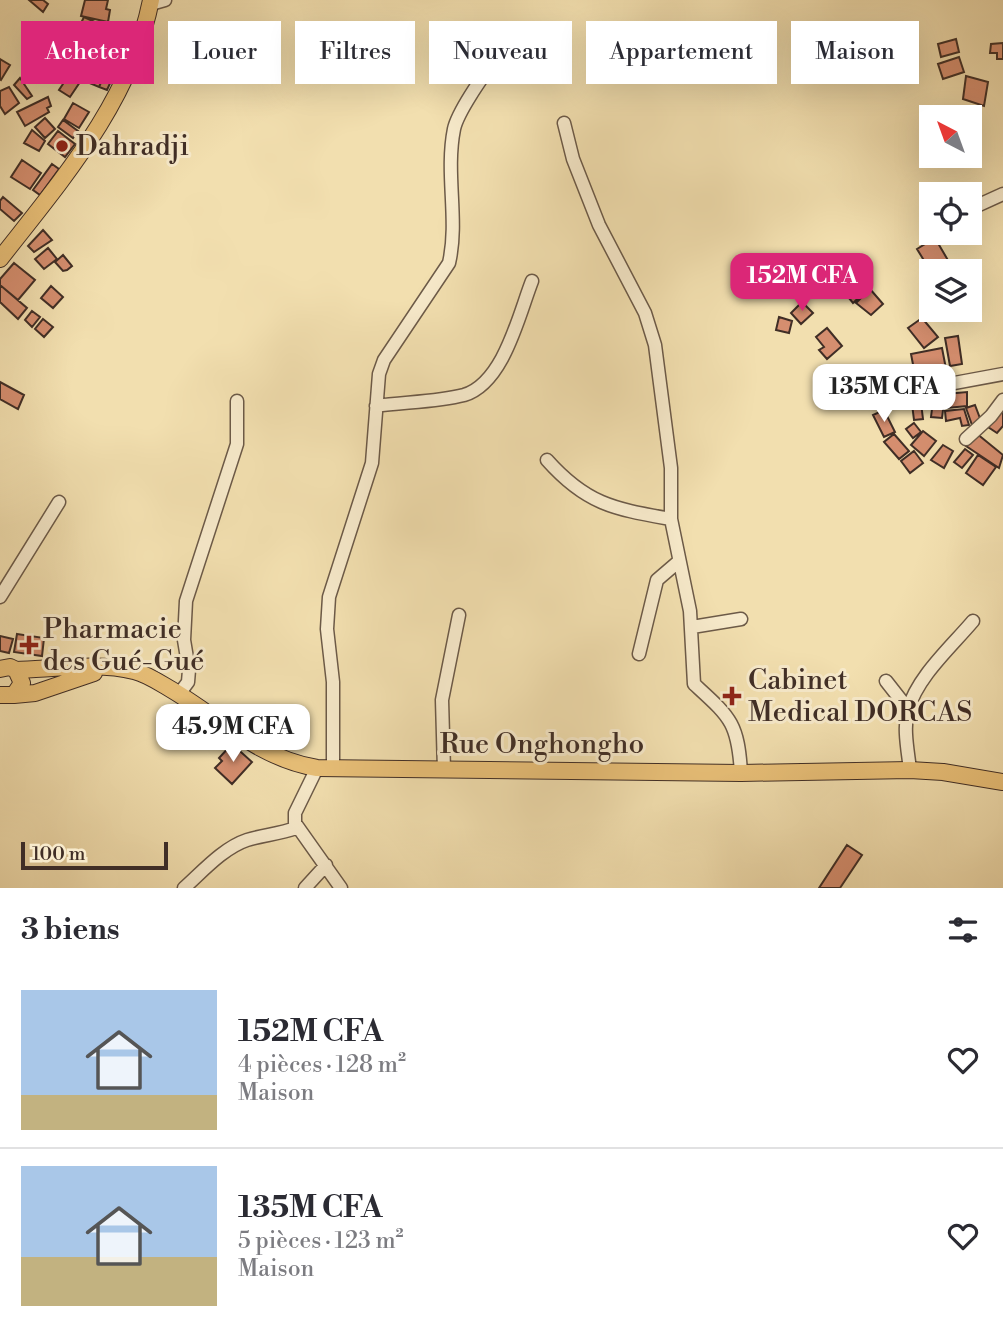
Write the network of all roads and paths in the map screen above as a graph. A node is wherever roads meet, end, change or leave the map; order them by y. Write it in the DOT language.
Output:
graph roads {
  1 [pos="156,1"];
  2 [pos="479,84"];
  3 [pos="564,123"];
  4 [pos="1003,194"];
  5 [pos="982,204"];
  6 [pos="0,259"];
  7 [pos="532,281"];
  8 [pos="1003,374"];
  9 [pos="902,387"];
  10 [pos="1003,400"];
  11 [pos="237,401"];
  12 [pos="376,406"];
  13 [pos="966,439"];
  14 [pos="547,460"];
  15 [pos="60,502"];
  16 [pos="671,519"];
  17 [pos="678,562"];
  18 [pos="0,597"];
  19 [pos="459,615"];
  20 [pos="741,619"];
  21 [pos="973,621"];
  22 [pos="692,627"];
  23 [pos="639,654"];
  24 [pos="7,666"];
  25 [pos="106,668"];
  26 [pos="886,681"];
  27 [pos="179,694"];
  28 [pos="6,697"];
  29 [pos="908,709"];
  30 [pos="325,768"];
  31 [pos="444,769"];
  32 [pos="910,771"];
  33 [pos="741,772"];
  34 [pos="1003,782"];
  35 [pos="296,828"];
  36 [pos="326,865"];
  37 [pos="184,888"];
  38 [pos="305,888"];
  39 [pos="341,888"];
  1 -- 6 [label="main road"];
  2 -- 12 [label="street"];
  3 -- 16 [label="street"];
  4 -- 5 [label="street"];
  7 -- 12 [label="street"];
  8 -- 9 [label="street"];
  10 -- 13 [label="street"];
  11 -- 27 [label="street"];
  12 -- 30 [label="street"];
  14 -- 16 [label="street"];
  15 -- 18 [label="street"];
  16 -- 17 [label="street"];
  17 -- 22 [label="street"];
  17 -- 23 [label="street"];
  19 -- 31 [label="street"];
  20 -- 22 [label="street"];
  21 -- 29 [label="street"];
  22 -- 33 [label="street"];
  24 -- 25 [label="main road, Rue Onghongho"];
  24 -- 28 [label="main road"];
  25 -- 27 [label="main road, Rue Onghongho"];
  25 -- 28 [label="main road"];
  26 -- 29 [label="street"];
  27 -- 30 [label="main road, Rue Onghongho"];
  29 -- 32 [label="street"];
  30 -- 31 [label="main road, Rue Onghongho"];
  30 -- 35 [label="street"];
  31 -- 33 [label="main road, Rue Onghongho"];
  32 -- 33 [label="main road, Rue Onghongho"];
  32 -- 34 [label="main road, Rue Onghongho"];
  35 -- 36 [label="street"];
  35 -- 37 [label="street"];
  36 -- 38 [label="street"];
  36 -- 39 [label="street"];
}
